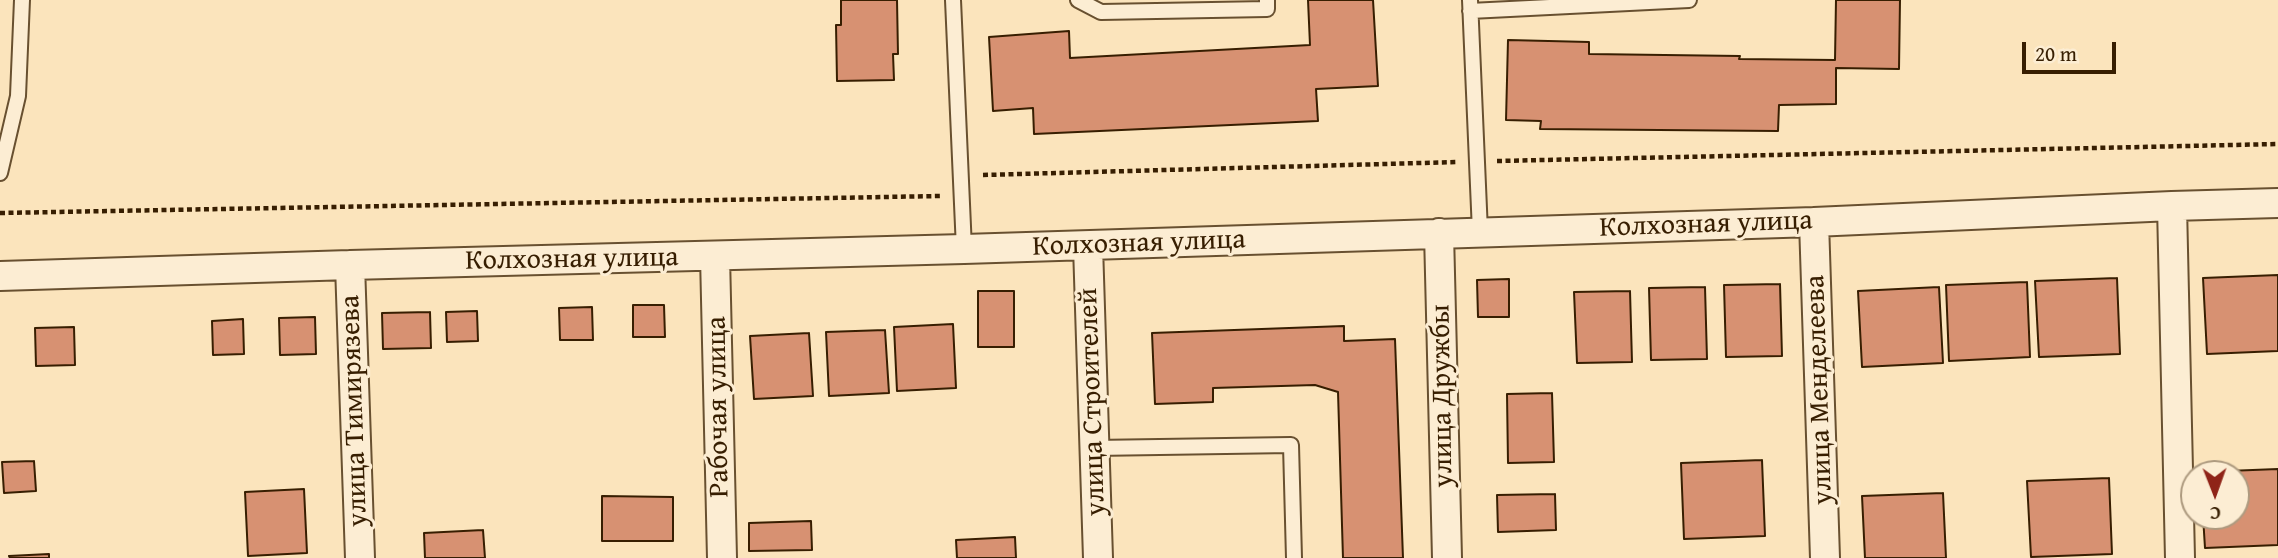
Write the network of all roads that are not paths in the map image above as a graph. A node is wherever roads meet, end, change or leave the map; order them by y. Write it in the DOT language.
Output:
graph roads {
  1 [pos="22,0"];
  2 [pos="953,0"];
  3 [pos="1078,0"];
  4 [pos="1267,0"];
  5 [pos="1689,0"];
  6 [pos="1470,6"];
  7 [pos="0,173"];
  8 [pos="2278,203"];
  9 [pos="2172,206"];
  10 [pos="1814,222"];
  11 [pos="1480,232"];
  12 [pos="1439,233"];
  13 [pos="1087,246"];
  14 [pos="964,249"];
  15 [pos="715,256"];
  16 [pos="350,265"];
  17 [pos="0,276"];
  18 [pos="1094,448"];
  19 [pos="360,558"];
  20 [pos="722,558"];
  21 [pos="1098,558"];
  22 [pos="1294,558"];
  23 [pos="1447,558"];
  24 [pos="1825,558"];
  25 [pos="2180,558"];
  1 -- 7 [label="lane"];
  2 -- 14 [label="lane"];
  3 -- 4 [label="lane"];
  5 -- 6 [label="lane"];
  6 -- 11 [label="lane"];
  8 -- 9 [label="street, Колхозная улица"];
  9 -- 10 [label="street, Колхозная улица"];
  9 -- 25 [label="street"];
  10 -- 11 [label="street, Колхозная улица"];
  10 -- 24 [label="street, улица Менделеева"];
  11 -- 12 [label="street, Колхозная улица"];
  12 -- 13 [label="street, Колхозная улица"];
  12 -- 23 [label="street, улица Дружбы"];
  13 -- 14 [label="street, Колхозная улица"];
  13 -- 18 [label="street, улица Строителей"];
  14 -- 15 [label="street, Колхозная улица"];
  15 -- 16 [label="street, Колхозная улица"];
  15 -- 20 [label="street, Рабочая улица"];
  16 -- 17 [label="street, Колхозная улица"];
  16 -- 19 [label="street, улица Тимирязева"];
  18 -- 21 [label="street, улица Строителей"];
  18 -- 22 [label="lane"];
}
